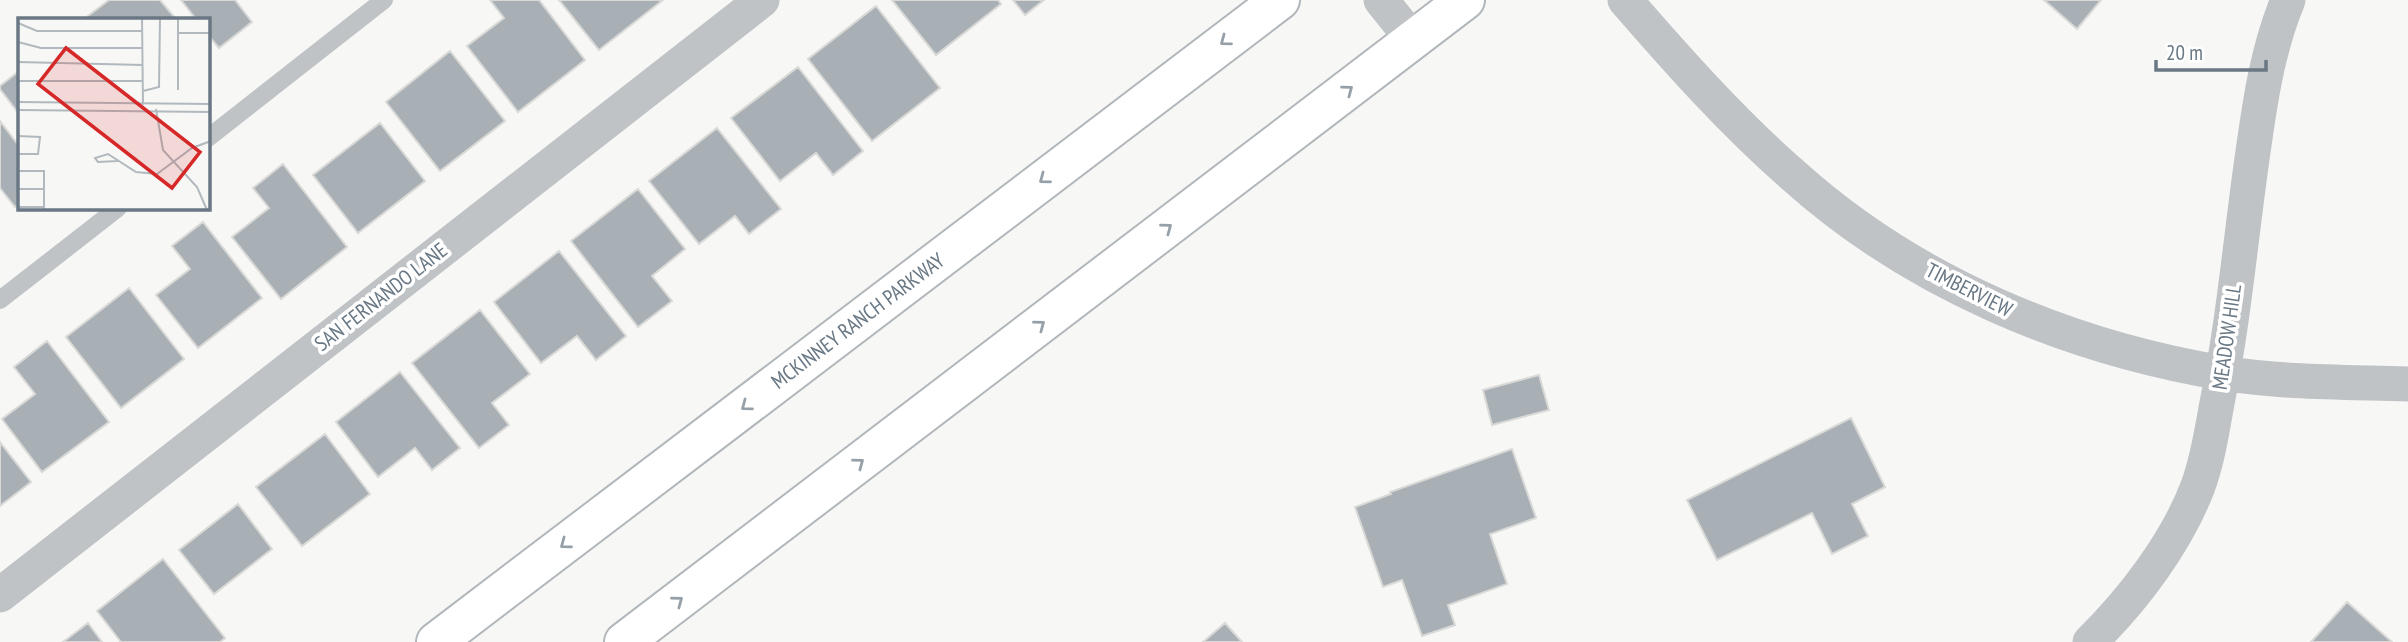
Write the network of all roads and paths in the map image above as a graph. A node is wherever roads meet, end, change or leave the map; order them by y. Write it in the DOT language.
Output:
graph roads {
  1 [pos="384,0"];
  2 [pos="762,0"];
  3 [pos="1280,0"];
  4 [pos="1381,0"];
  5 [pos="1465,0"];
  6 [pos="1625,0"];
  7 [pos="2288,0"];
  8 [pos="1413,40"];
  9 [pos="210,136"];
  10 [pos="115,210"];
  11 [pos="0,300"];
  12 [pos="2223,373"];
  13 [pos="2408,384"];
  14 [pos="0,595"];
  15 [pos="436,642"];
  16 [pos="624,642"];
  17 [pos="2090,642"];
  1 -- 9 [label="lane"];
  2 -- 14 [label="street, SAN FERNANDO LANE"];
  3 -- 15 [label="main road, MCKINNEY RANCH PARKWAY, one-way"];
  4 -- 8 [label="street"];
  5 -- 8 [label="main road"];
  6 -- 12 [label="street, TIMBERVIEW"];
  7 -- 12 [label="street, MEADOW HILL"];
  16 -- 8 [label="main road, one-way"];
  10 -- 11 [label="lane"];
  12 -- 13 [label="street, TIMBERVIEW"];
  12 -- 17 [label="street, MEADOW HILL"];
}
